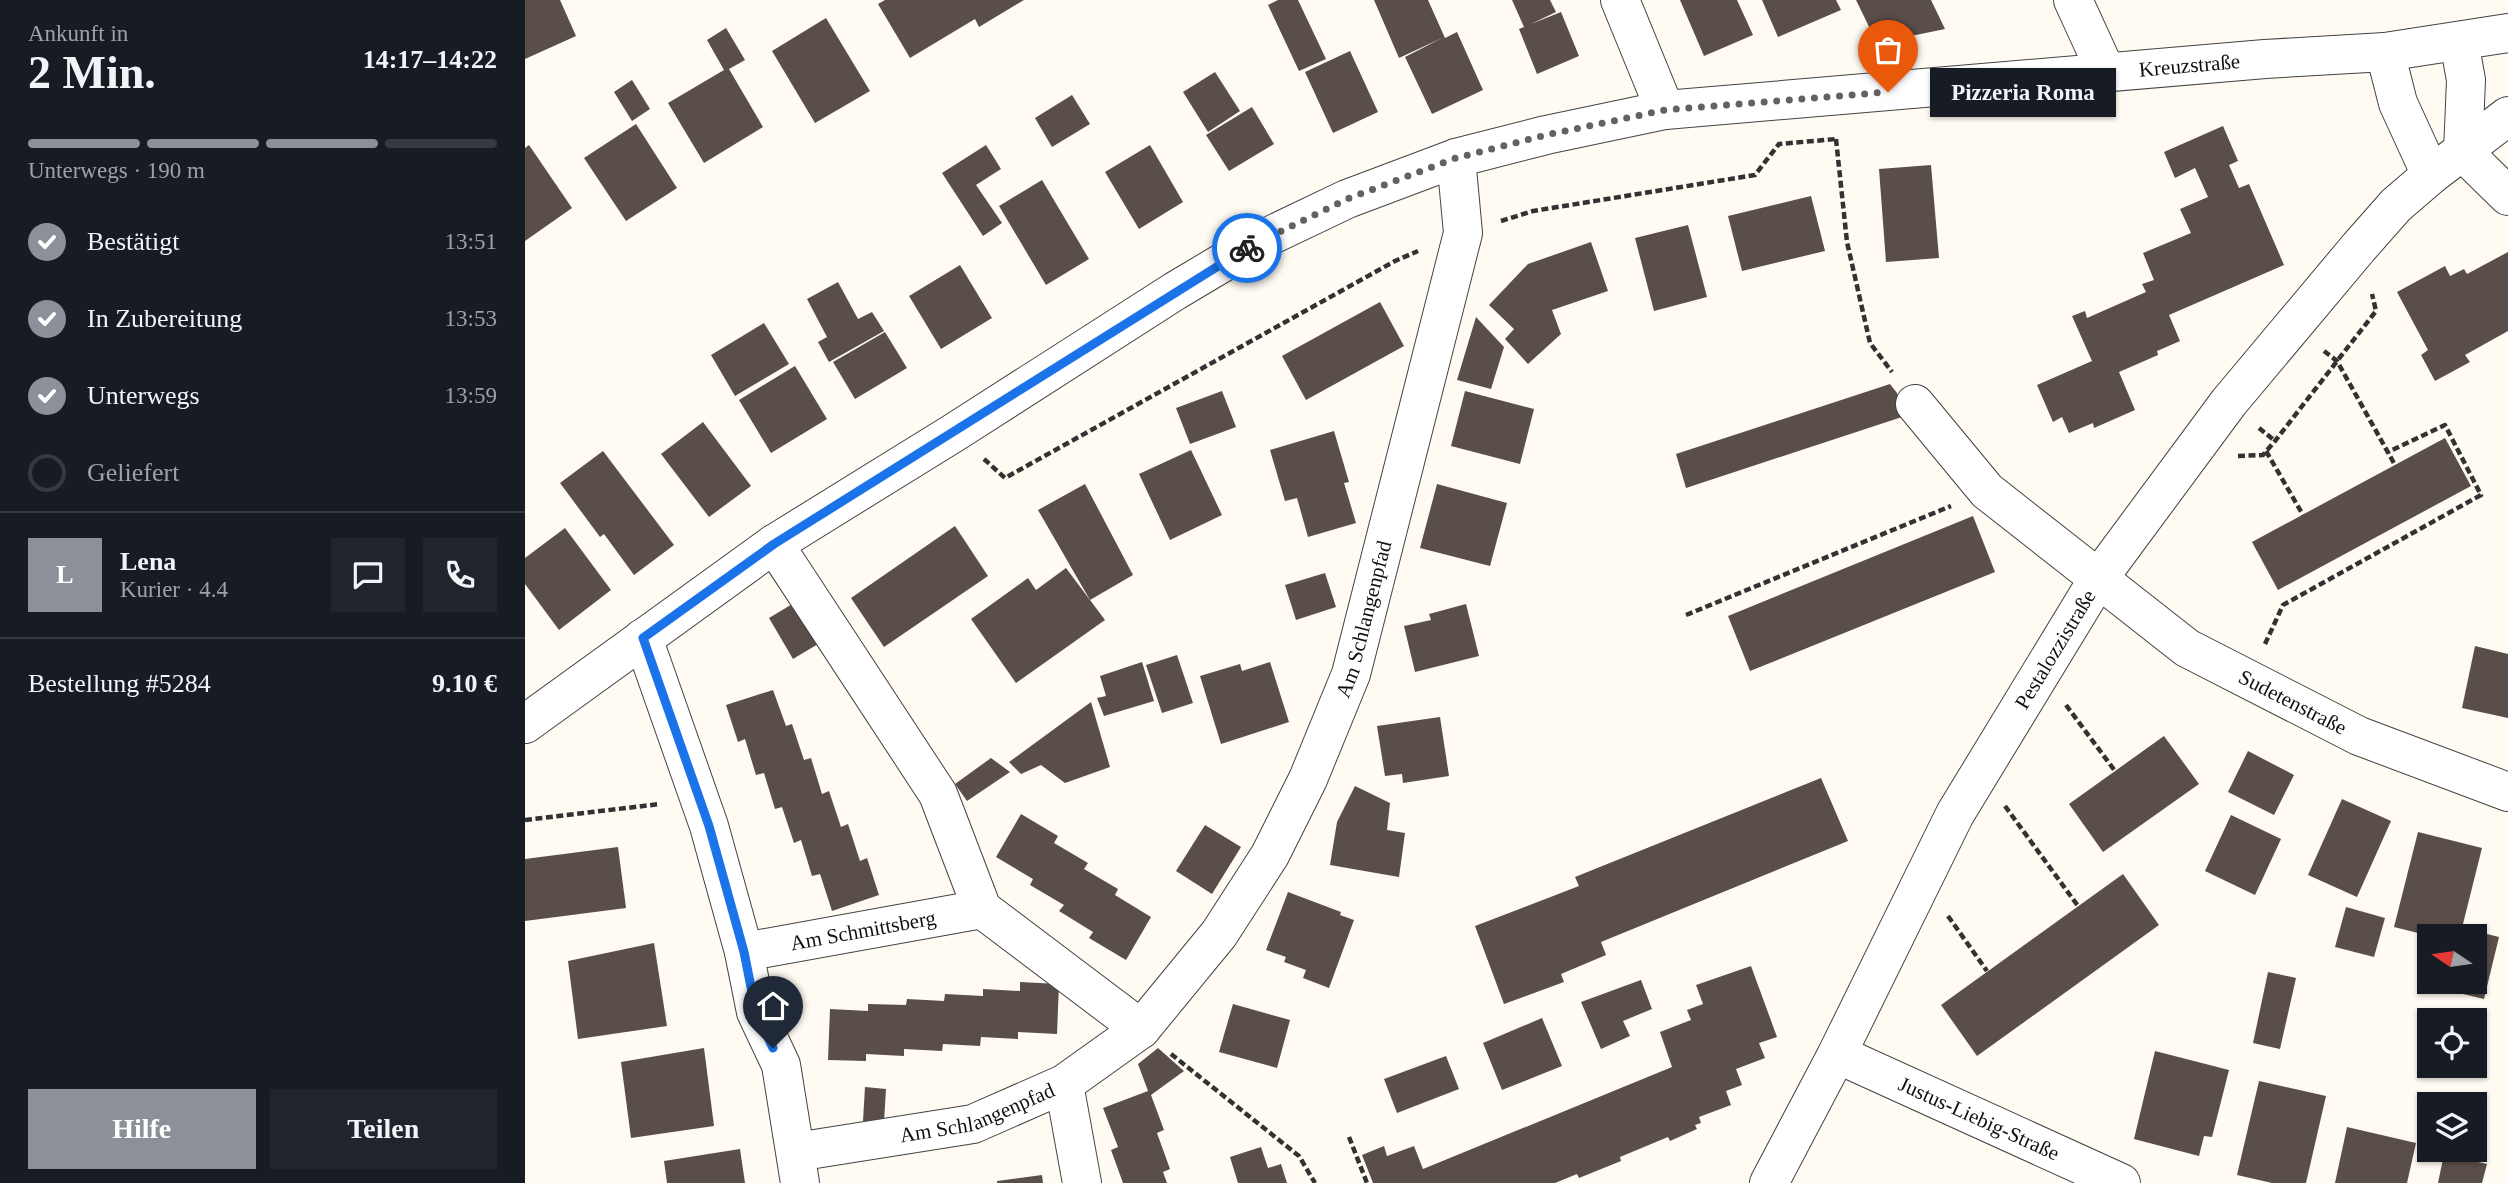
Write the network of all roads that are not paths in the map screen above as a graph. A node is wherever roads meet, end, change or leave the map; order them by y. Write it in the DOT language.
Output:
graph roads {
  1 [pos="1620,0"];
  2 [pos="2073,0"];
  3 [pos="2508,33"];
  4 [pos="2459,41"];
  5 [pos="2385,52"];
  6 [pos="2106,72"];
  7 [pos="1665,110"];
  8 [pos="2508,116"];
  9 [pos="2463,152"];
  10 [pos="1456,158"];
  11 [pos="2431,175"];
  12 [pos="2508,196"];
  13 [pos="1915,404"];
  14 [pos="774,544"];
  15 [pos="2098,579"];
  16 [pos="643,638"];
  17 [pos="525,724"];
  18 [pos="2508,792"];
  19 [pos="982,909"];
  20 [pos="744,952"];
  21 [pos="1141,1029"];
  22 [pos="1837,1054"];
  23 [pos="1064,1084"];
  24 [pos="798,1168"];
  25 [pos="1082,1183"];
  26 [pos="1769,1183"];
  27 [pos="2121,1183"];
  1 -- 7 [label="street"];
  2 -- 6 [label="street"];
  3 -- 4 [label="street, Kreuzstraße"];
  4 -- 5 [label="street, Kreuzstraße"];
  4 -- 9 [label="street"];
  5 -- 6 [label="street, Kreuzstraße"];
  5 -- 11 [label="street"];
  6 -- 7 [label="street, Kreuzstraße"];
  7 -- 10 [label="street, Kreuzstraße"];
  8 -- 9 [label="street, Pestalozzistraße"];
  9 -- 11 [label="street, Pestalozzistraße"];
  9 -- 12 [label="street"];
  10 -- 14 [label="street, Kreuzstraße"];
  10 -- 21 [label="street, Am Schlangenpfad"];
  11 -- 15 [label="street, Pestalozzistraße"];
  13 -- 15 [label="street, Sudetenstraße"];
  14 -- 16 [label="street, Kreuzstraße"];
  14 -- 19 [label="street"];
  15 -- 18 [label="street, Sudetenstraße"];
  15 -- 22 [label="street, Pestalozzistraße"];
  16 -- 17 [label="street, Kreuzstraße"];
  16 -- 20 [label="street"];
  19 -- 20 [label="street, Am Schmittsberg"];
  19 -- 21 [label="street"];
  20 -- 24 [label="street"];
  21 -- 23 [label="street, Am Schlangenpfad"];
  22 -- 26 [label="street, Pestalozzistraße"];
  22 -- 27 [label="street, Justus-Liebig-Straße"];
  23 -- 24 [label="street, Am Schlangenpfad"];
  23 -- 25 [label="street"];
}
